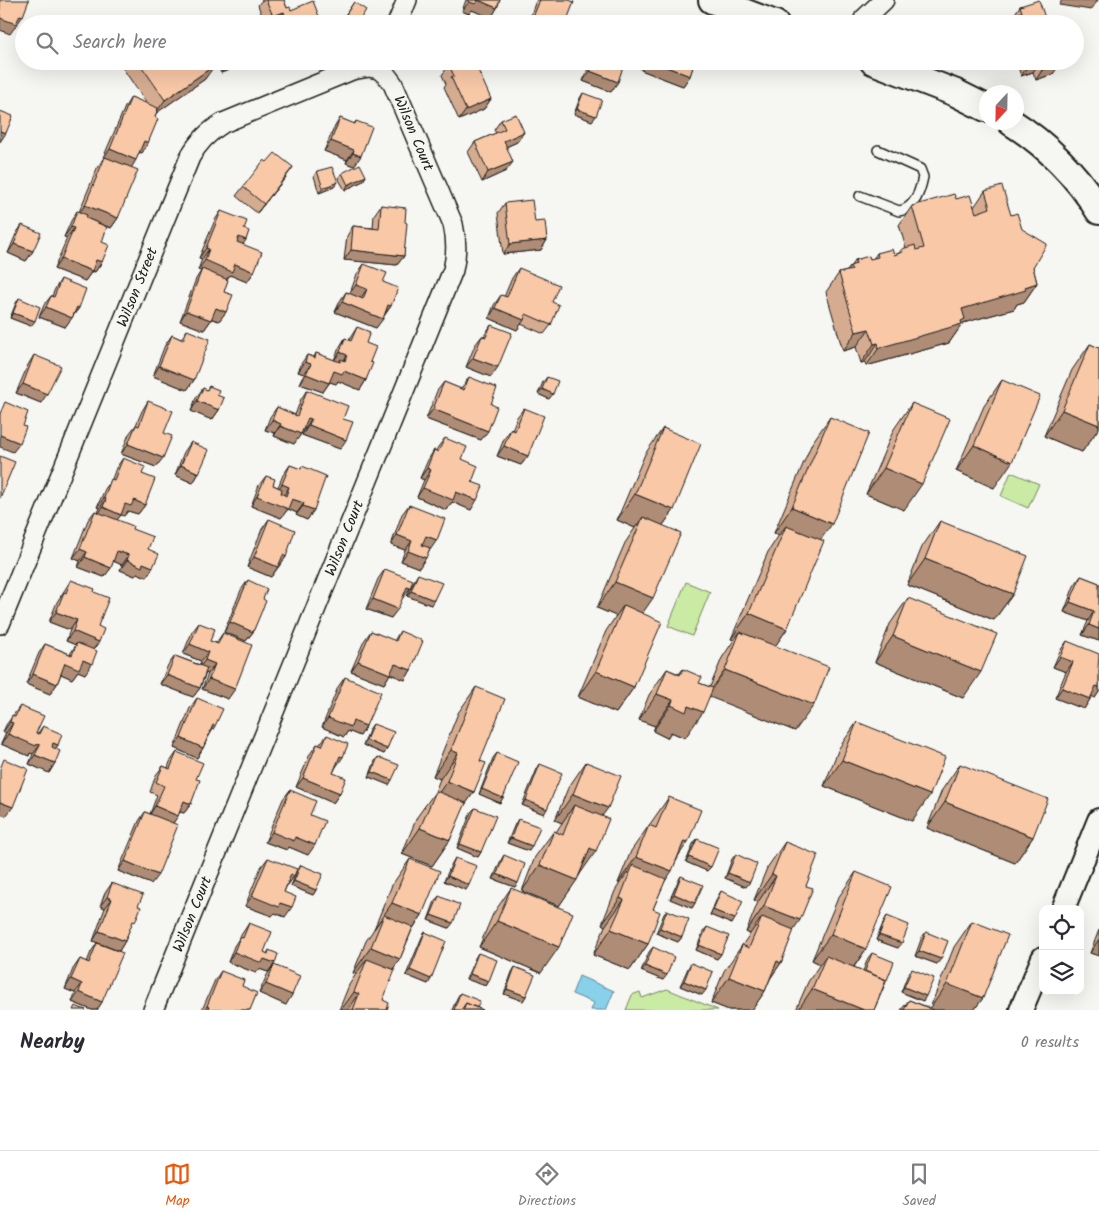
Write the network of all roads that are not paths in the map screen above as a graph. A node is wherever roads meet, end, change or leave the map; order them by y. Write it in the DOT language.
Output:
graph roads {
  1 [pos="407,0"];
  2 [pos="712,0"];
  3 [pos="884,0"];
  4 [pos="401,15"];
  5 [pos="751,15"];
  6 [pos="867,15"];
  7 [pos="352,70"];
  8 [pos="383,70"];
  9 [pos="896,70"];
  10 [pos="979,104"];
  11 [pos="1023,130"];
  12 [pos="878,150"];
  13 [pos="860,196"];
  14 [pos="1099,211"];
  15 [pos="0,624"];
  16 [pos="1099,820"];
  17 [pos="1065,905"];
  18 [pos="1039,967"];
  19 [pos="153,1010"];
  20 [pos="1021,1010"];
  1 -- 4 [label="street"];
  2 -- 5 [label="main road"];
  3 -- 6 [label="street"];
  7 -- 15 [label="street, Wilson Street"];
  8 -- 19 [label="street, Wilson Court"];
  9 -- 10 [label="main road"];
  11 -- 14 [label="main road"];
  12 -- 13 [label="lane"];
  16 -- 17 [label="street"];
  18 -- 20 [label="street"];
}
